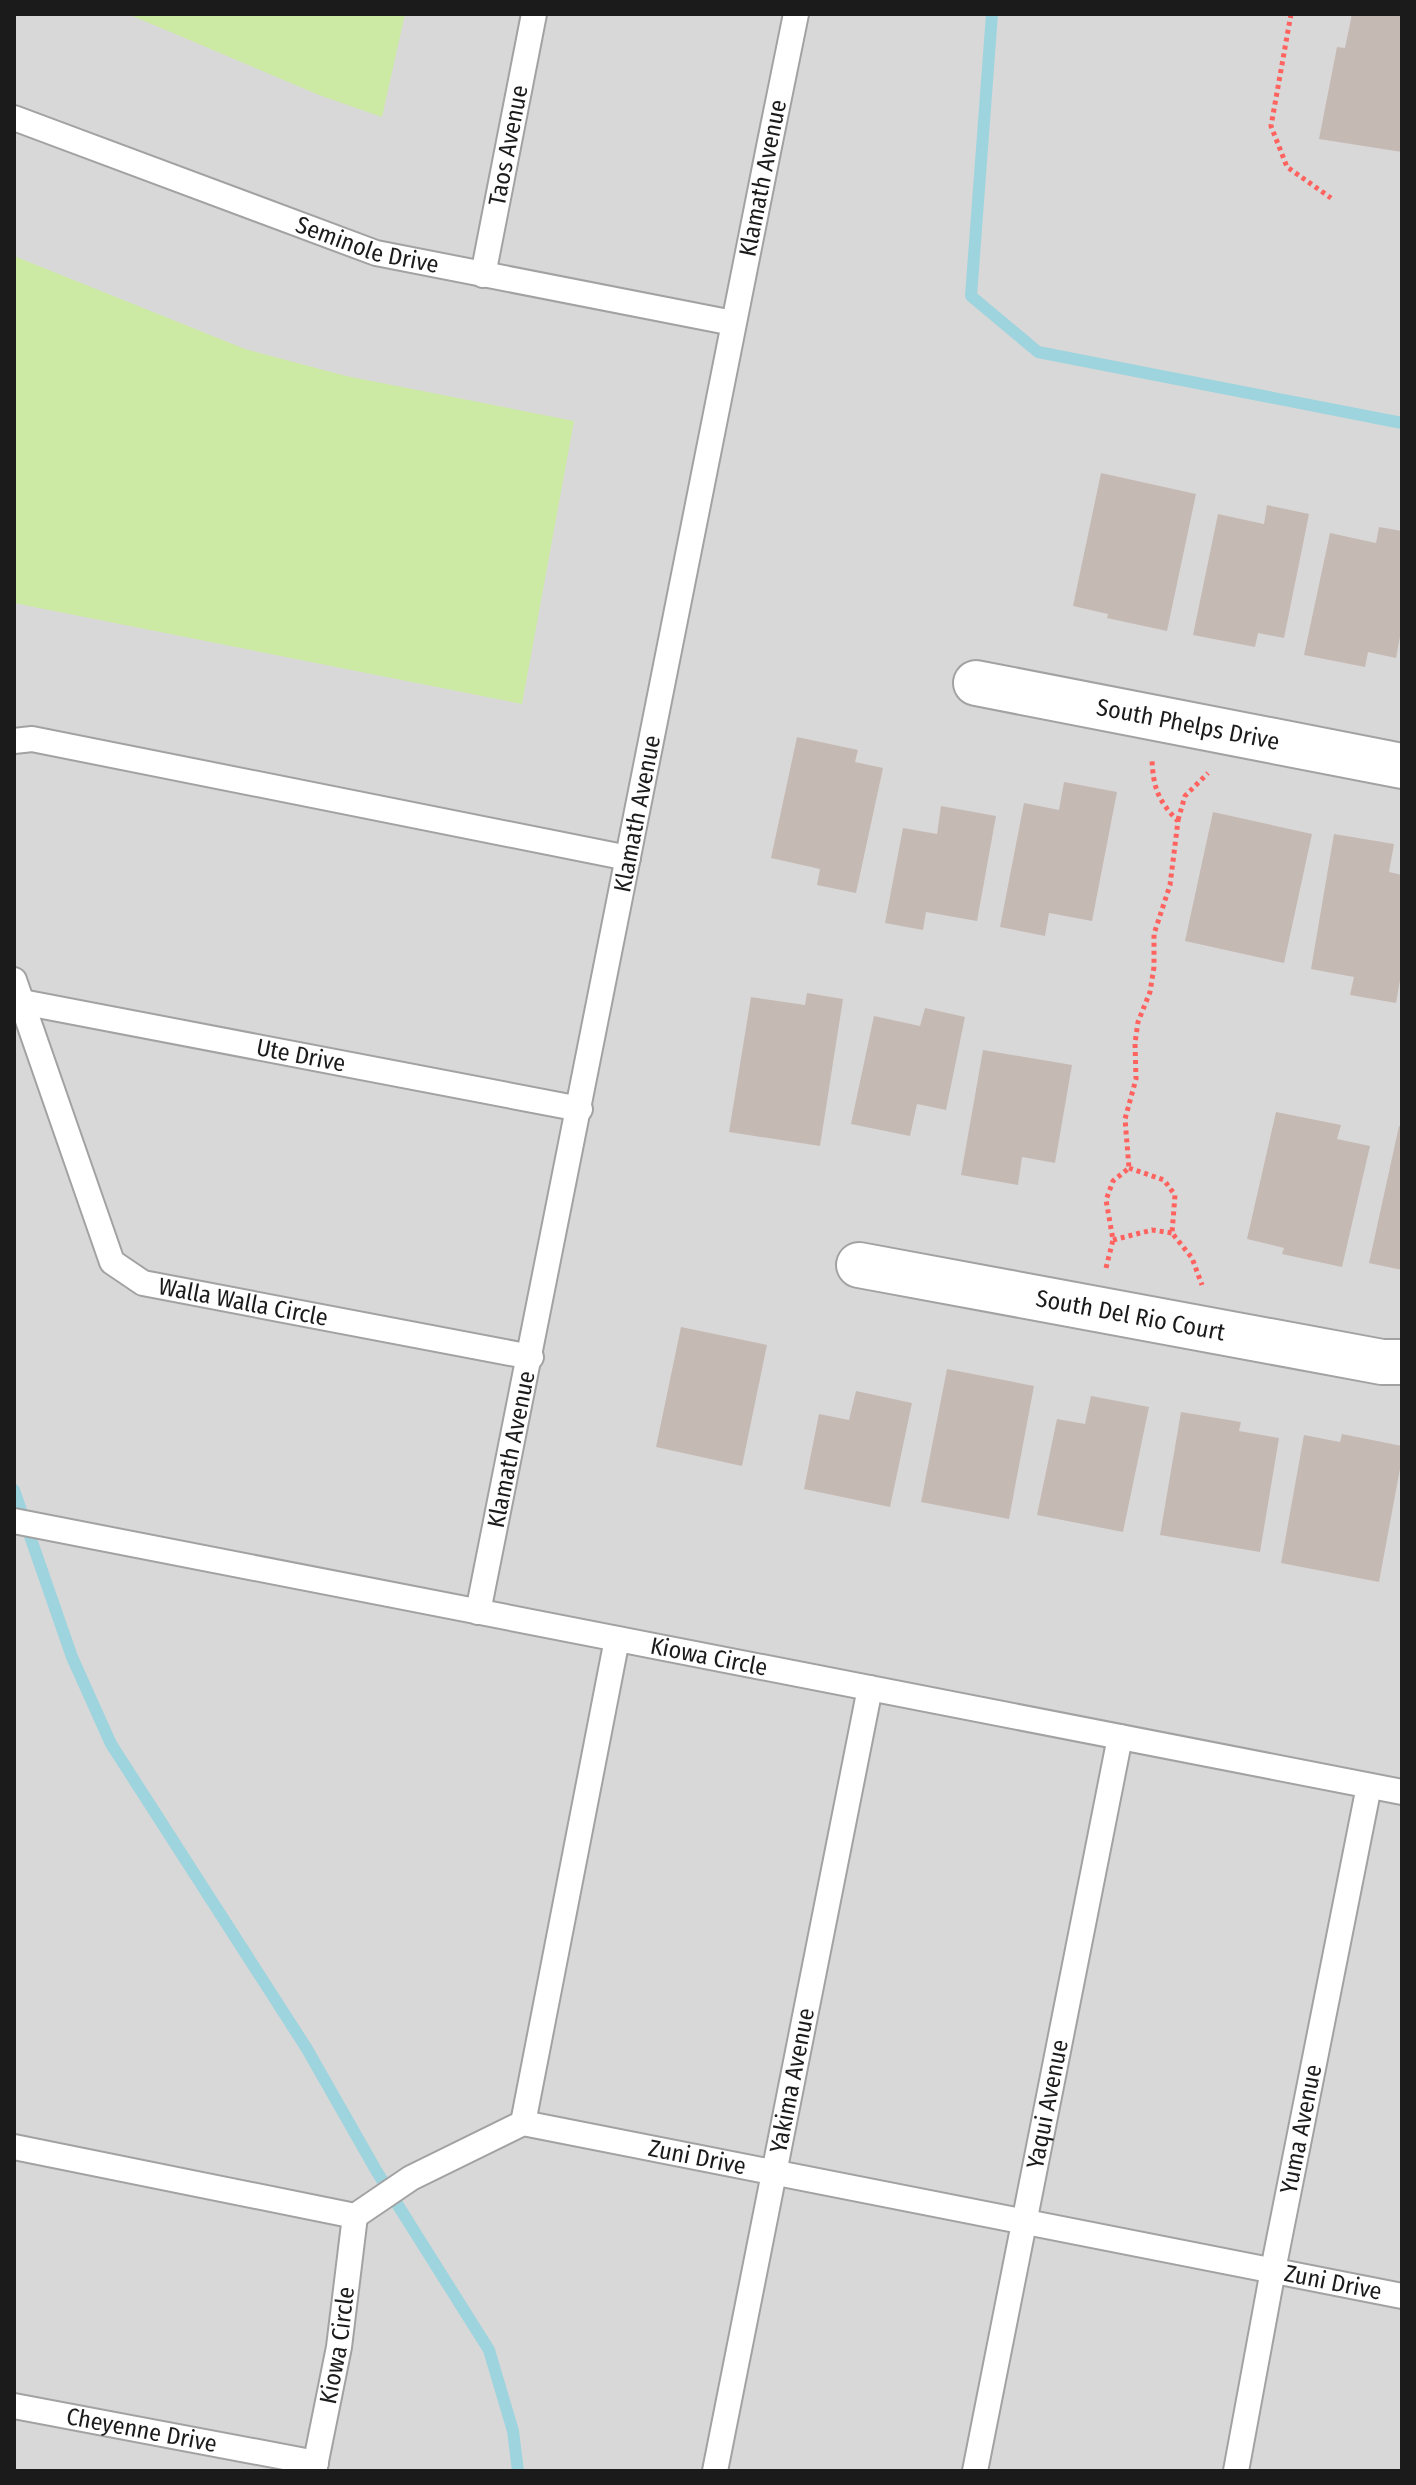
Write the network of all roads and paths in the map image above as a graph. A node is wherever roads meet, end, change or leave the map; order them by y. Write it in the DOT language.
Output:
graph roads {
  1 [pos="534,14"];
  2 [pos="796,14"];
  3 [pos="1291,14"];
  4 [pos="14,118"];
  5 [pos="1331,198"];
  6 [pos="483,275"];
  7 [pos="733,323"];
  8 [pos="976,683"];
  9 [pos="1156,718"];
  10 [pos="1217,730"];
  11 [pos="14,741"];
  12 [pos="1402,766"];
  13 [pos="1178,821"];
  14 [pos="628,858"];
  15 [pos="18,991"];
  16 [pos="580,1109"];
  17 [pos="1129,1168"];
  18 [pos="1172,1233"];
  19 [pos="1113,1240"];
  20 [pos="859,1265"];
  21 [pos="1096,1309"];
  22 [pos="1196,1328"];
  23 [pos="531,1357"];
  24 [pos="1402,1362"];
  25 [pos="14,1521"];
  26 [pos="478,1612"];
  27 [pos="617,1639"];
  28 [pos="870,1688"];
  29 [pos="1120,1737"];
  30 [pos="1369,1786"];
  31 [pos="1402,1792"];
  32 [pos="523,2123"];
  33 [pos="14,2147"];
  34 [pos="776,2172"];
  35 [pos="362,2212"];
  36 [pos="1024,2220"];
  37 [pos="1273,2270"];
  38 [pos="1402,2296"];
  39 [pos="14,2406"];
  40 [pos="315,2467"];
  41 [pos="715,2471"];
  42 [pos="975,2471"];
  43 [pos="1236,2471"];
  1 -- 6 [label="lane, Taos Avenue"];
  2 -- 7 [label="lane, Klamath Avenue"];
  3 -- 5 [label="path"];
  4 -- 6 [label="lane, Seminole Drive"];
  6 -- 7 [label="lane, Seminole Drive"];
  7 -- 14 [label="lane, Klamath Avenue"];
  8 -- 9 [label="street, South Phelps Drive"];
  9 -- 10 [label="street, South Phelps Drive"];
  9 -- 13 [label="path"];
  10 -- 12 [label="street, South Phelps Drive"];
  10 -- 13 [label="path"];
  11 -- 14 [label="lane"];
  13 -- 17 [label="path"];
  14 -- 16 [label="lane, Klamath Avenue"];
  15 -- 16 [label="lane, Ute Drive"];
  15 -- 23 [label="lane, Walla Walla Circle"];
  16 -- 23 [label="lane, Klamath Avenue"];
  17 -- 18 [label="path"];
  17 -- 19 [label="path"];
  18 -- 19 [label="path"];
  18 -- 22 [label="path"];
  19 -- 21 [label="path"];
  20 -- 21 [label="street, South Del Rio Court"];
  21 -- 22 [label="street, South Del Rio Court"];
  22 -- 24 [label="street, South Del Rio Court"];
  23 -- 26 [label="lane, Klamath Avenue"];
  25 -- 26 [label="lane, Kiowa Circle"];
  26 -- 27 [label="lane, Kiowa Circle"];
  27 -- 28 [label="lane, Kiowa Circle"];
  27 -- 32 [label="lane"];
  28 -- 29 [label="lane, Kiowa Circle"];
  28 -- 34 [label="lane, Yakima Avenue"];
  29 -- 30 [label="lane, Kiowa Circle"];
  29 -- 36 [label="lane, Yaqui Avenue"];
  30 -- 31 [label="lane, Kiowa Circle"];
  30 -- 37 [label="lane, Yuma Avenue"];
  32 -- 34 [label="lane, Zuni Drive"];
  32 -- 35 [label="lane"];
  33 -- 35 [label="lane"];
  34 -- 36 [label="lane, Zuni Drive"];
  34 -- 41 [label="lane, Yakima Avenue"];
  35 -- 40 [label="lane, Kiowa Circle"];
  36 -- 37 [label="lane, Zuni Drive"];
  36 -- 42 [label="lane, Yaqui Avenue"];
  37 -- 38 [label="lane, Zuni Drive"];
  37 -- 43 [label="lane, Yuma Avenue"];
  39 -- 40 [label="lane, Cheyenne Drive"];
}
